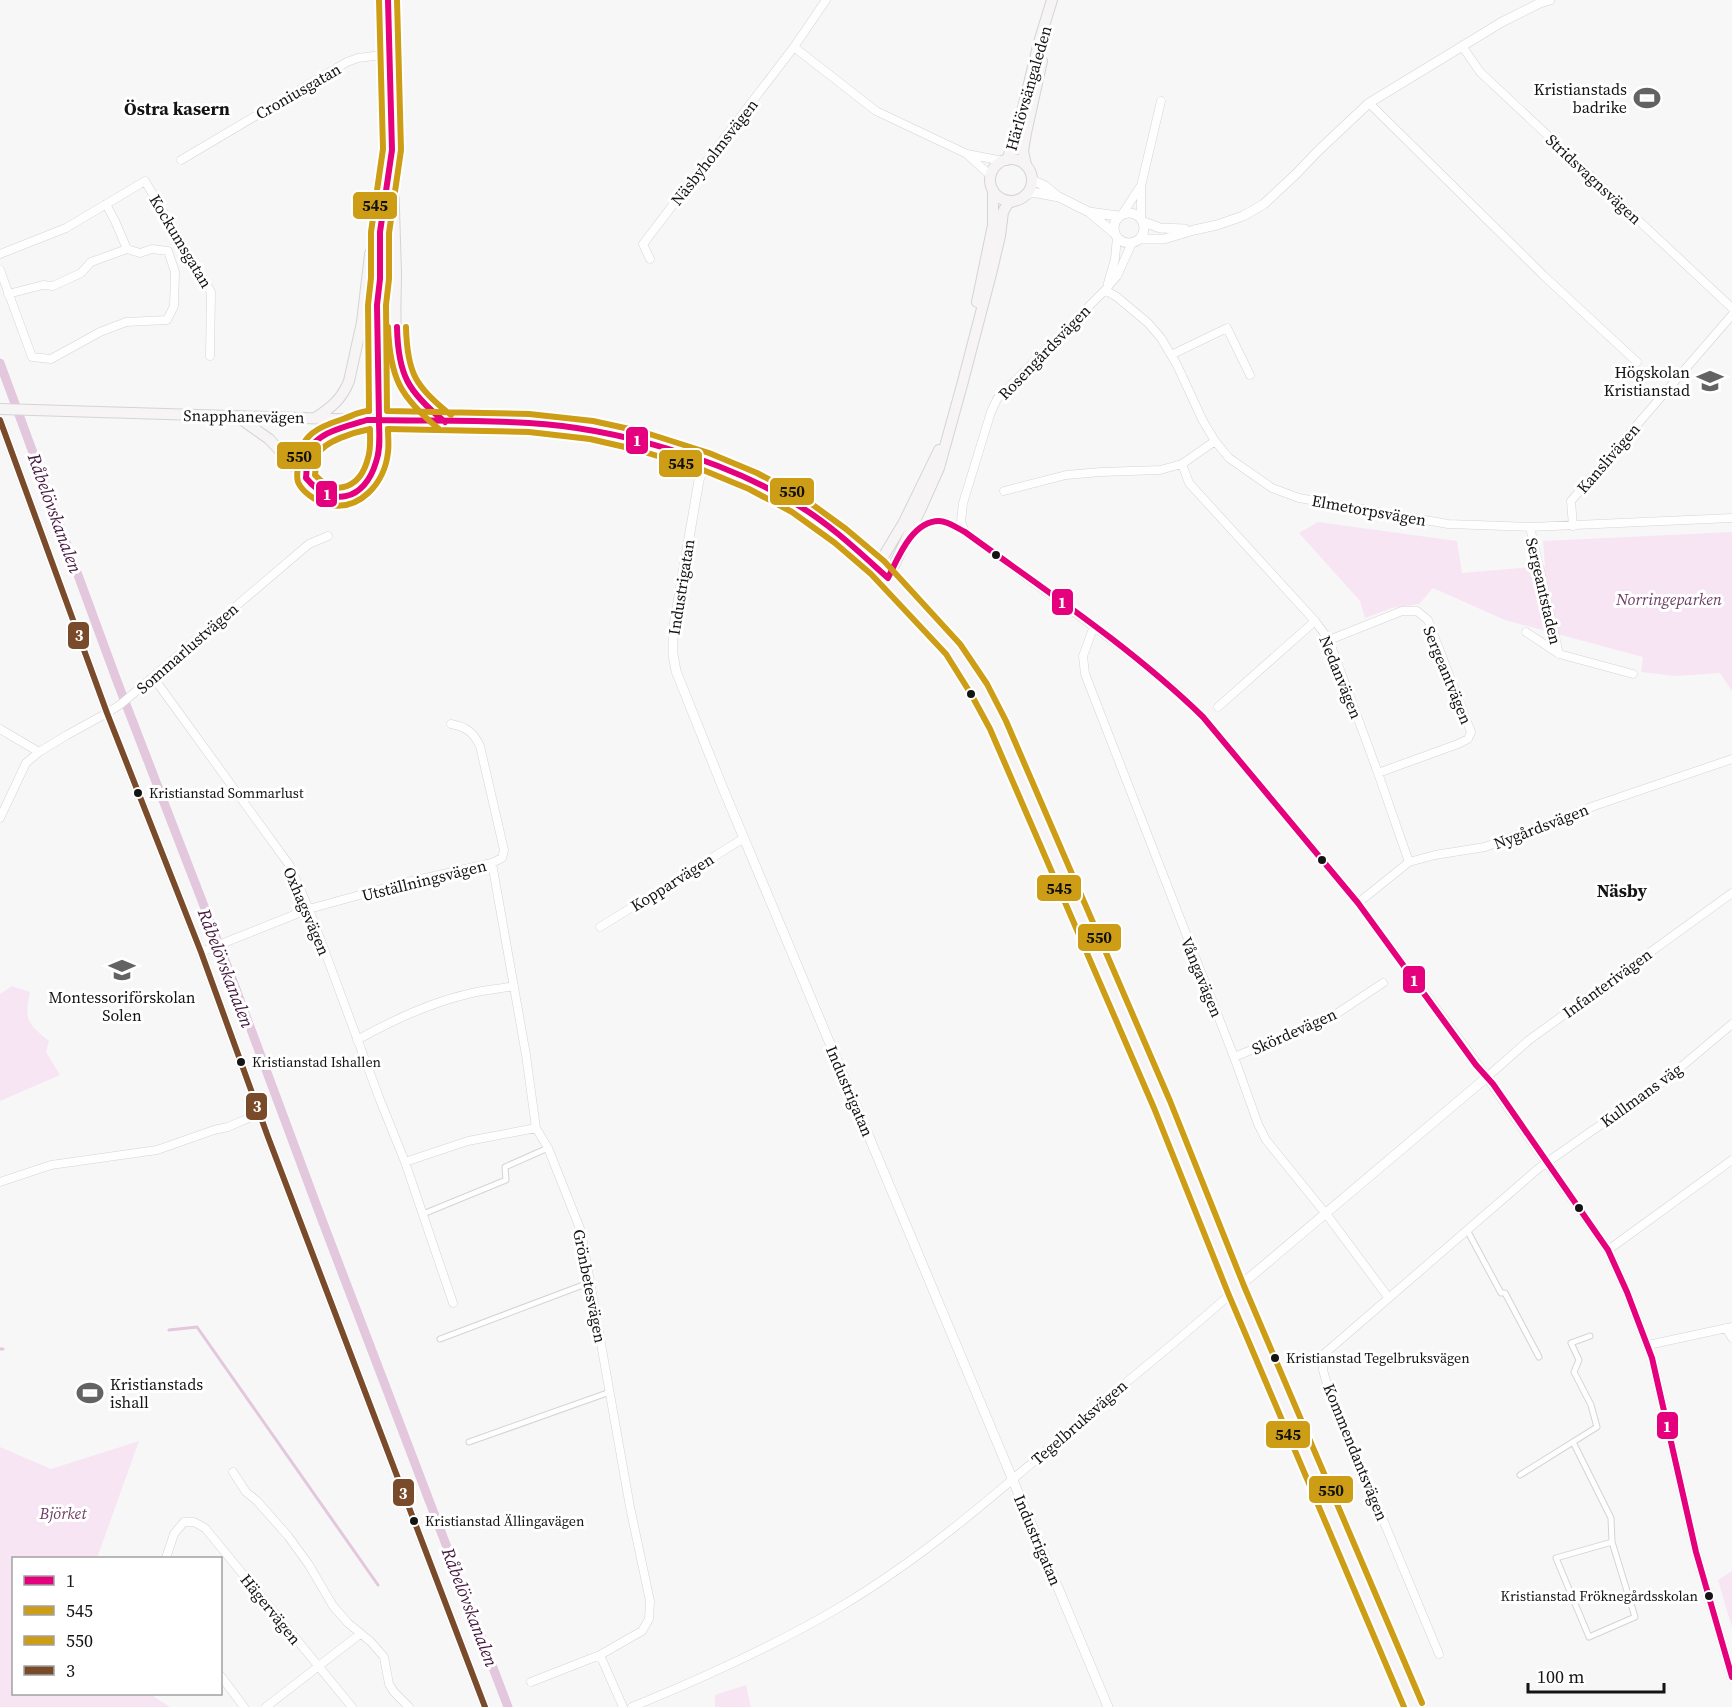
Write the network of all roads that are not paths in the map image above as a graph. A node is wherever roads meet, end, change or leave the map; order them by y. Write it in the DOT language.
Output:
graph roads {
  1 [pos="388,0"];
  2 [pos="826,0"];
  3 [pos="1052,0"];
  4 [pos="1550,0"];
  5 [pos="1048,16"];
  6 [pos="1462,46"];
  7 [pos="794,47"];
  8 [pos="390,54"];
  9 [pos="1161,101"];
  10 [pos="1368,103"];
  11 [pos="392,150"];
  12 [pos="967,154"];
  13 [pos="181,160"];
  14 [pos="1005,160"];
  15 [pos="1026,165"];
  16 [pos="991,176"];
  17 [pos="1032,180"];
  18 [pos="1141,186"];
  19 [pos="993,190"];
  20 [pos="1059,197"];
  21 [pos="1020,199"];
  22 [pos="106,204"];
  23 [pos="1089,212"];
  24 [pos="1121,215"];
  25 [pos="1142,220"];
  26 [pos="1194,230"];
  27 [pos="380,232"];
  28 [pos="395,235"];
  29 [pos="1115,235"];
  30 [pos="1136,241"];
  31 [pos="127,249"];
  32 [pos="0,254"];
  33 [pos="650,260"];
  34 [pos="0,270"];
  35 [pos="380,279"];
  36 [pos="1105,290"];
  37 [pos="8,294"];
  38 [pos="1732,308"];
  39 [pos="1732,315"];
  40 [pos="971,347"];
  41 [pos="1171,355"];
  42 [pos="210,356"];
  43 [pos="1637,362"];
  44 [pos="1250,375"];
  45 [pos="0,409"];
  46 [pos="238,417"];
  47 [pos="315,418"];
  48 [pos="0,420"];
  49 [pos="367,420"];
  50 [pos="449,422"];
  51 [pos="950,429"];
  52 [pos="1215,441"];
  53 [pos="706,462"];
  54 [pos="1182,464"];
  55 [pos="306,478"];
  56 [pos="1004,491"];
  57 [pos="1732,519"];
  58 [pos="1573,526"];
  59 [pos="1530,527"];
  60 [pos="328,536"];
  61 [pos="877,567"];
  62 [pos="888,578"];
  63 [pos="1316,621"];
  64 [pos="1094,626"];
  65 [pos="1526,632"];
  66 [pos="1329,640"];
  67 [pos="1559,654"];
  68 [pos="1633,674"];
  69 [pos="153,677"];
  70 [pos="1218,707"];
  71 [pos="107,713"];
  72 [pos="451,724"];
  73 [pos="0,729"];
  74 [pos="39,752"];
  75 [pos="1732,759"];
  76 [pos="1378,773"];
  77 [pos="0,818"];
  78 [pos="744,838"];
  79 [pos="1408,862"];
  80 [pos="492,863"];
  81 [pos="1732,893"];
  82 [pos="1358,903"];
  83 [pos="309,909"];
  84 [pos="600,927"];
  85 [pos="201,952"];
  86 [pos="1383,983"];
  87 [pos="514,986"];
  88 [pos="1732,1024"];
  89 [pos="357,1040"];
  90 [pos="1234,1057"];
  91 [pos="1487,1077"];
  92 [pos="260,1113"];
  93 [pos="536,1128"];
  94 [pos="548,1148"];
  95 [pos="1732,1160"];
  96 [pos="405,1162"];
  97 [pos="1546,1162"];
  98 [pos="0,1182"];
  99 [pos="1325,1213"];
  100 [pos="423,1214"];
  101 [pos="1467,1230"];
  102 [pos="1608,1250"];
  103 [pos="591,1282"];
  104 [pos="1236,1289"];
  105 [pos="1388,1297"];
  106 [pos="453,1303"];
  107 [pos="1729,1328"];
  108 [pos="1590,1336"];
  109 [pos="1732,1338"];
  110 [pos="440,1339"];
  111 [pos="1648,1345"];
  112 [pos="1539,1357"];
  113 [pos="610,1392"];
  114 [pos="469,1442"];
  115 [pos="1573,1442"];
  116 [pos="232,1472"];
  117 [pos="1520,1475"];
  118 [pos="1013,1479"];
  119 [pos="1612,1542"];
  120 [pos="166,1557"];
  121 [pos="360,1634"];
  122 [pos="1439,1654"];
  123 [pos="600,1655"];
  124 [pos="318,1666"];
  125 [pos="1732,1677"];
  126 [pos="222,1678"];
  127 [pos="531,1682"];
  128 [pos="244,1707"];
  129 [pos="266,1707"];
  130 [pos="352,1707"];
  131 [pos="409,1707"];
  132 [pos="486,1707"];
  133 [pos="623,1707"];
  134 [pos="632,1707"];
  135 [pos="1108,1707"];
  136 [pos="1414,1707"];
  1 -- 8 [label="street"];
  2 -- 7 [label="street, Näsbyholmsvägen"];
  3 -- 5 [label="main road, Härlövsängaleden"];
  4 -- 6 [label="street"];
  5 -- 14 [label="main road, Härlövsängaleden"];
  5 -- 15 [label="main road, Härlövsängaleden"];
  6 -- 10 [label="street"];
  6 -- 38 [label="street, Stridsvagnsvägen"];
  7 -- 12 [label="street"];
  7 -- 33 [label="street, Näsbyholmsvägen"];
  8 -- 11 [label="main road"];
  8 -- 13 [label="street, Croniusgatan"];
  9 -- 18 [label="street"];
  10 -- 26 [label="street"];
  10 -- 43 [label="street"];
  11 -- 27 [label="main road"];
  11 -- 28 [label="main road"];
  12 -- 14 [label="street"];
  12 -- 16 [label="street"];
  14 -- 15 [label="main road"];
  14 -- 16 [label="main road"];
  15 -- 17 [label="main road"];
  16 -- 19 [label="main road"];
  17 -- 20 [label="street"];
  17 -- 21 [label="main road"];
  18 -- 24 [label="street"];
  18 -- 25 [label="street"];
  19 -- 21 [label="main road"];
  19 -- 40 [label="main road"];
  20 -- 21 [label="street"];
  20 -- 23 [label="street"];
  21 -- 40 [label="main road"];
  22 -- 31 [label="street"];
  22 -- 32 [label="street, Kockumsgatan"];
  22 -- 42 [label="street, Kockumsgatan"];
  23 -- 24 [label="street"];
  23 -- 29 [label="street"];
  24 -- 25 [label="street"];
  24 -- 29 [label="street"];
  25 -- 26 [label="street"];
  25 -- 30 [label="street"];
  26 -- 30 [label="street"];
  27 -- 35 [label="main road"];
  27 -- 47 [label="main road"];
  28 -- 35 [label="main road"];
  28 -- 50 [label="main road"];
  29 -- 30 [label="street"];
  29 -- 36 [label="street, Rosengårdsvägen"];
  30 -- 36 [label="street, Rosengårdsvägen"];
  31 -- 37 [label="street"];
  31 -- 37 [label="street"];
  34 -- 37 [label="street"];
  35 -- 55 [label="main road"];
  36 -- 41 [label="street, Elmetorpsvägen"];
  36 -- 64 [label="street, Rosengårdsvägen"];
  39 -- 58 [label="street, Kanslivägen"];
  40 -- 51 [label="main road"];
  41 -- 44 [label="street"];
  41 -- 52 [label="street, Elmetorpsvägen"];
  45 -- 46 [label="main road, Snapphanevägen"];
  46 -- 47 [label="main road, Snapphanevägen"];
  46 -- 55 [label="main road"];
  47 -- 49 [label="main road, Snapphanevägen"];
  48 -- 71 [label="street"];
  49 -- 50 [label="main road, Snapphanevägen, bridge"];
  49 -- 55 [label="main road"];
  50 -- 53 [label="main road, Snapphanevägen"];
  51 -- 61 [label="main road"];
  51 -- 62 [label="main road"];
  52 -- 54 [label="street"];
  52 -- 59 [label="street, Elmetorpsvägen"];
  53 -- 61 [label="main road, Snapphanevägen"];
  53 -- 78 [label="street, Industrigatan"];
  54 -- 56 [label="street"];
  54 -- 63 [label="street, Nedanvägen"];
  57 -- 58 [label="street, Elmetorpsvägen"];
  58 -- 59 [label="street, Elmetorpsvägen"];
  59 -- 67 [label="street, Sergeantstaden"];
  60 -- 69 [label="street, Sommarlustvägen"];
  61 -- 62 [label="main road, Snapphanevägen"];
  62 -- 104 [label="main road, Snapphanevägen"];
  63 -- 66 [label="street, Nedanvägen"];
  63 -- 70 [label="street"];
  64 -- 82 [label="street"];
  64 -- 90 [label="street, Vångavägen"];
  65 -- 67 [label="street, Sergeantstaden"];
  66 -- 76 [label="street, Nedanvägen"];
  66 -- 76 [label="street, Sergeantvägen"];
  67 -- 68 [label="street, Sergeantstaden"];
  69 -- 71 [label="street, Sommarlustvägen"];
  69 -- 83 [label="street, Oxhagsvägen"];
  71 -- 74 [label="street, Sommarlustvägen"];
  71 -- 85 [label="street"];
  72 -- 80 [label="street, Utställningsvägen"];
  73 -- 74 [label="street"];
  74 -- 77 [label="street"];
  75 -- 79 [label="street, Nygårdsvägen"];
  76 -- 79 [label="street, Nedanvägen"];
  78 -- 84 [label="street, Kopparvägen"];
  78 -- 118 [label="street, Industrigatan"];
  79 -- 82 [label="street, Nygårdsvägen"];
  80 -- 83 [label="street, Utställningsvägen"];
  80 -- 87 [label="street, Grönbetesvägen"];
  81 -- 91 [label="street, Infanterivägen"];
  82 -- 91 [label="street"];
  83 -- 85 [label="street, Utställningsvägen"];
  83 -- 89 [label="street, Oxhagsvägen"];
  85 -- 92 [label="street"];
  86 -- 90 [label="street, Skördevägen"];
  87 -- 89 [label="street"];
  87 -- 93 [label="street, Grönbetesvägen"];
  88 -- 97 [label="street, Kullmans väg"];
  89 -- 96 [label="street, Oxhagsvägen"];
  90 -- 99 [label="street, Vångavägen"];
  91 -- 97 [label="street"];
  91 -- 99 [label="street, Tegelbruksvägen"];
  92 -- 98 [label="street"];
  92 -- 132 [label="street"];
  93 -- 94 [label="street, Grönbetesvägen"];
  93 -- 96 [label="street"];
  94 -- 100 [label="street"];
  94 -- 103 [label="street, Grönbetesvägen"];
  95 -- 102 [label="street"];
  96 -- 100 [label="street, Oxhagsvägen"];
  97 -- 101 [label="street, Kommendantsvägen"];
  97 -- 102 [label="street"];
  99 -- 104 [label="street, Tegelbruksvägen"];
  99 -- 105 [label="street, Vångavägen"];
  100 -- 106 [label="street, Oxhagsvägen"];
  101 -- 105 [label="street, Kommendantsvägen"];
  101 -- 112 [label="street"];
  102 -- 111 [label="street"];
  103 -- 110 [label="street"];
  103 -- 113 [label="street, Grönbetesvägen"];
  104 -- 118 [label="street, Tegelbruksvägen"];
  104 -- 136 [label="main road, Snapphanevägen"];
  105 -- 122 [label="street, Kommendantsvägen"];
  107 -- 109 [label="street"];
  107 -- 111 [label="street"];
  108 -- 115 [label="street"];
  111 -- 125 [label="street"];
  113 -- 114 [label="street"];
  113 -- 123 [label="street, Grönbetesvägen"];
  115 -- 117 [label="street"];
  115 -- 119 [label="street"];
  116 -- 121 [label="street"];
  118 -- 134 [label="street, Tegelbruksvägen"];
  118 -- 135 [label="street, Industrigatan"];
  119 -- 119 [label="street"];
  120 -- 124 [label="street, Hägervägen"];
  121 -- 124 [label="street"];
  121 -- 131 [label="street"];
  123 -- 127 [label="street, Grönbetesvägen"];
  123 -- 133 [label="street"];
  124 -- 129 [label="street"];
  124 -- 130 [label="street, Hägervägen"];
  126 -- 128 [label="street"];
}
